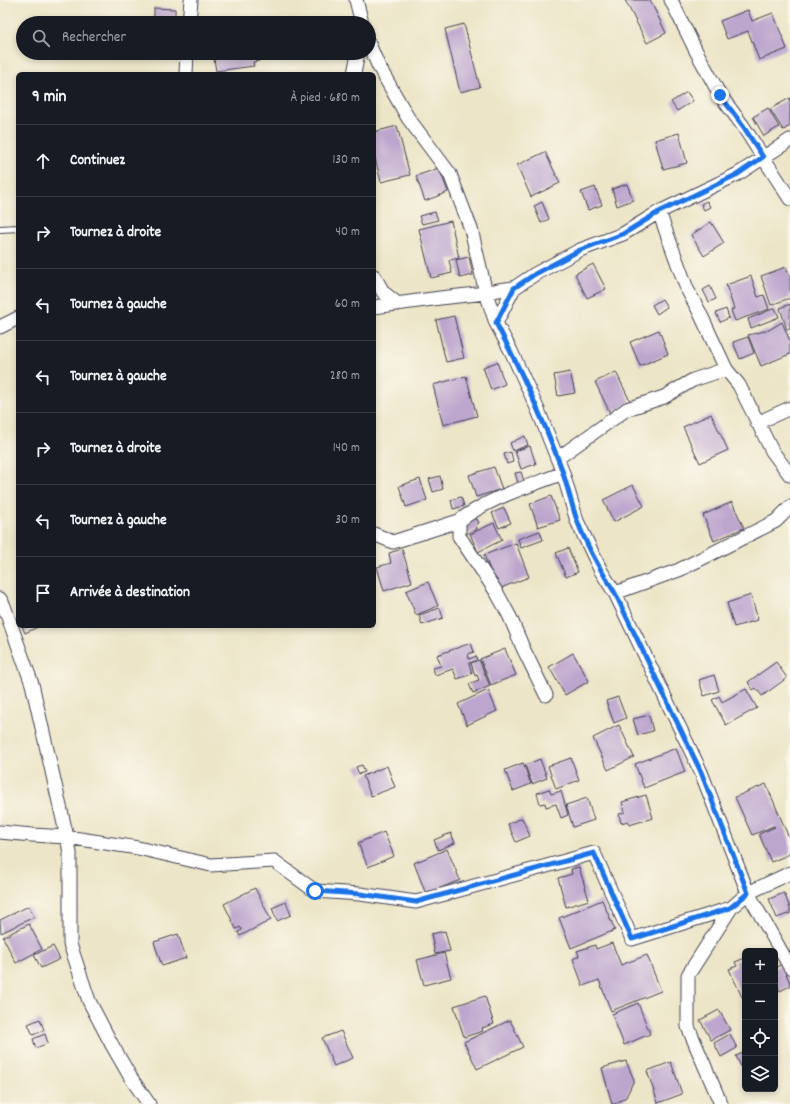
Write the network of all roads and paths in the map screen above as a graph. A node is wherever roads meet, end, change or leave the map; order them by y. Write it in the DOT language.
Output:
graph roads {
  1 [pos="191,0"];
  2 [pos="356,0"];
  3 [pos="671,0"];
  4 [pos="190,16"];
  5 [pos="360,16"];
  6 [pos="187,60"];
  7 [pos="357,60"];
  8 [pos="376,60"];
  9 [pos="186,72"];
  10 [pos="354,72"];
  11 [pos="790,140"];
  12 [pos="763,157"];
  13 [pos="790,198"];
  14 [pos="659,212"];
  15 [pos="16,228"];
  16 [pos="0,229"];
  17 [pos="376,280"];
  18 [pos="514,288"];
  19 [pos="486,293"];
  20 [pos="398,304"];
  21 [pos="376,307"];
  22 [pos="16,319"];
  23 [pos="496,323"];
  24 [pos="0,327"];
  25 [pos="726,369"];
  26 [pos="790,408"];
  27 [pos="757,423"];
  28 [pos="558,458"];
  29 [pos="563,473"];
  30 [pos="790,475"];
  31 [pos="790,508"];
  32 [pos="459,520"];
  33 [pos="376,535"];
  34 [pos="615,593"];
  35 [pos="0,599"];
  36 [pos="546,695"];
  37 [pos="0,832"];
  38 [pos="67,837"];
  39 [pos="790,873"];
  40 [pos="748,893"];
  41 [pos="730,908"];
  42 [pos="790,967"];
  43 [pos="149,1104"];
  44 [pos="721,1104"];
  1 -- 4 [label="street"];
  2 -- 5 [label="street"];
  3 -- 12 [label="street"];
  6 -- 9 [label="street"];
  7 -- 10 [label="street"];
  8 -- 19 [label="street"];
  11 -- 12 [label="street"];
  12 -- 13 [label="street"];
  12 -- 14 [label="street"];
  14 -- 18 [label="street"];
  14 -- 25 [label="street"];
  15 -- 16 [label="lane"];
  17 -- 20 [label="street"];
  18 -- 19 [label="street"];
  18 -- 23 [label="street"];
  19 -- 20 [label="street"];
  19 -- 23 [label="street"];
  20 -- 21 [label="street"];
  22 -- 24 [label="street"];
  23 -- 28 [label="street"];
  25 -- 27 [label="street"];
  25 -- 28 [label="street"];
  26 -- 27 [label="street"];
  27 -- 30 [label="street"];
  28 -- 29 [label="street"];
  29 -- 32 [label="street"];
  29 -- 34 [label="street"];
  31 -- 34 [label="street"];
  32 -- 33 [label="street"];
  32 -- 36 [label="street"];
  34 -- 40 [label="street"];
  35 -- 38 [label="street"];
  37 -- 38 [label="street"];
  38 -- 41 [label="street"];
  38 -- 43 [label="street"];
  39 -- 40 [label="street"];
  40 -- 41 [label="street"];
  40 -- 42 [label="street"];
  41 -- 44 [label="street"];
}
